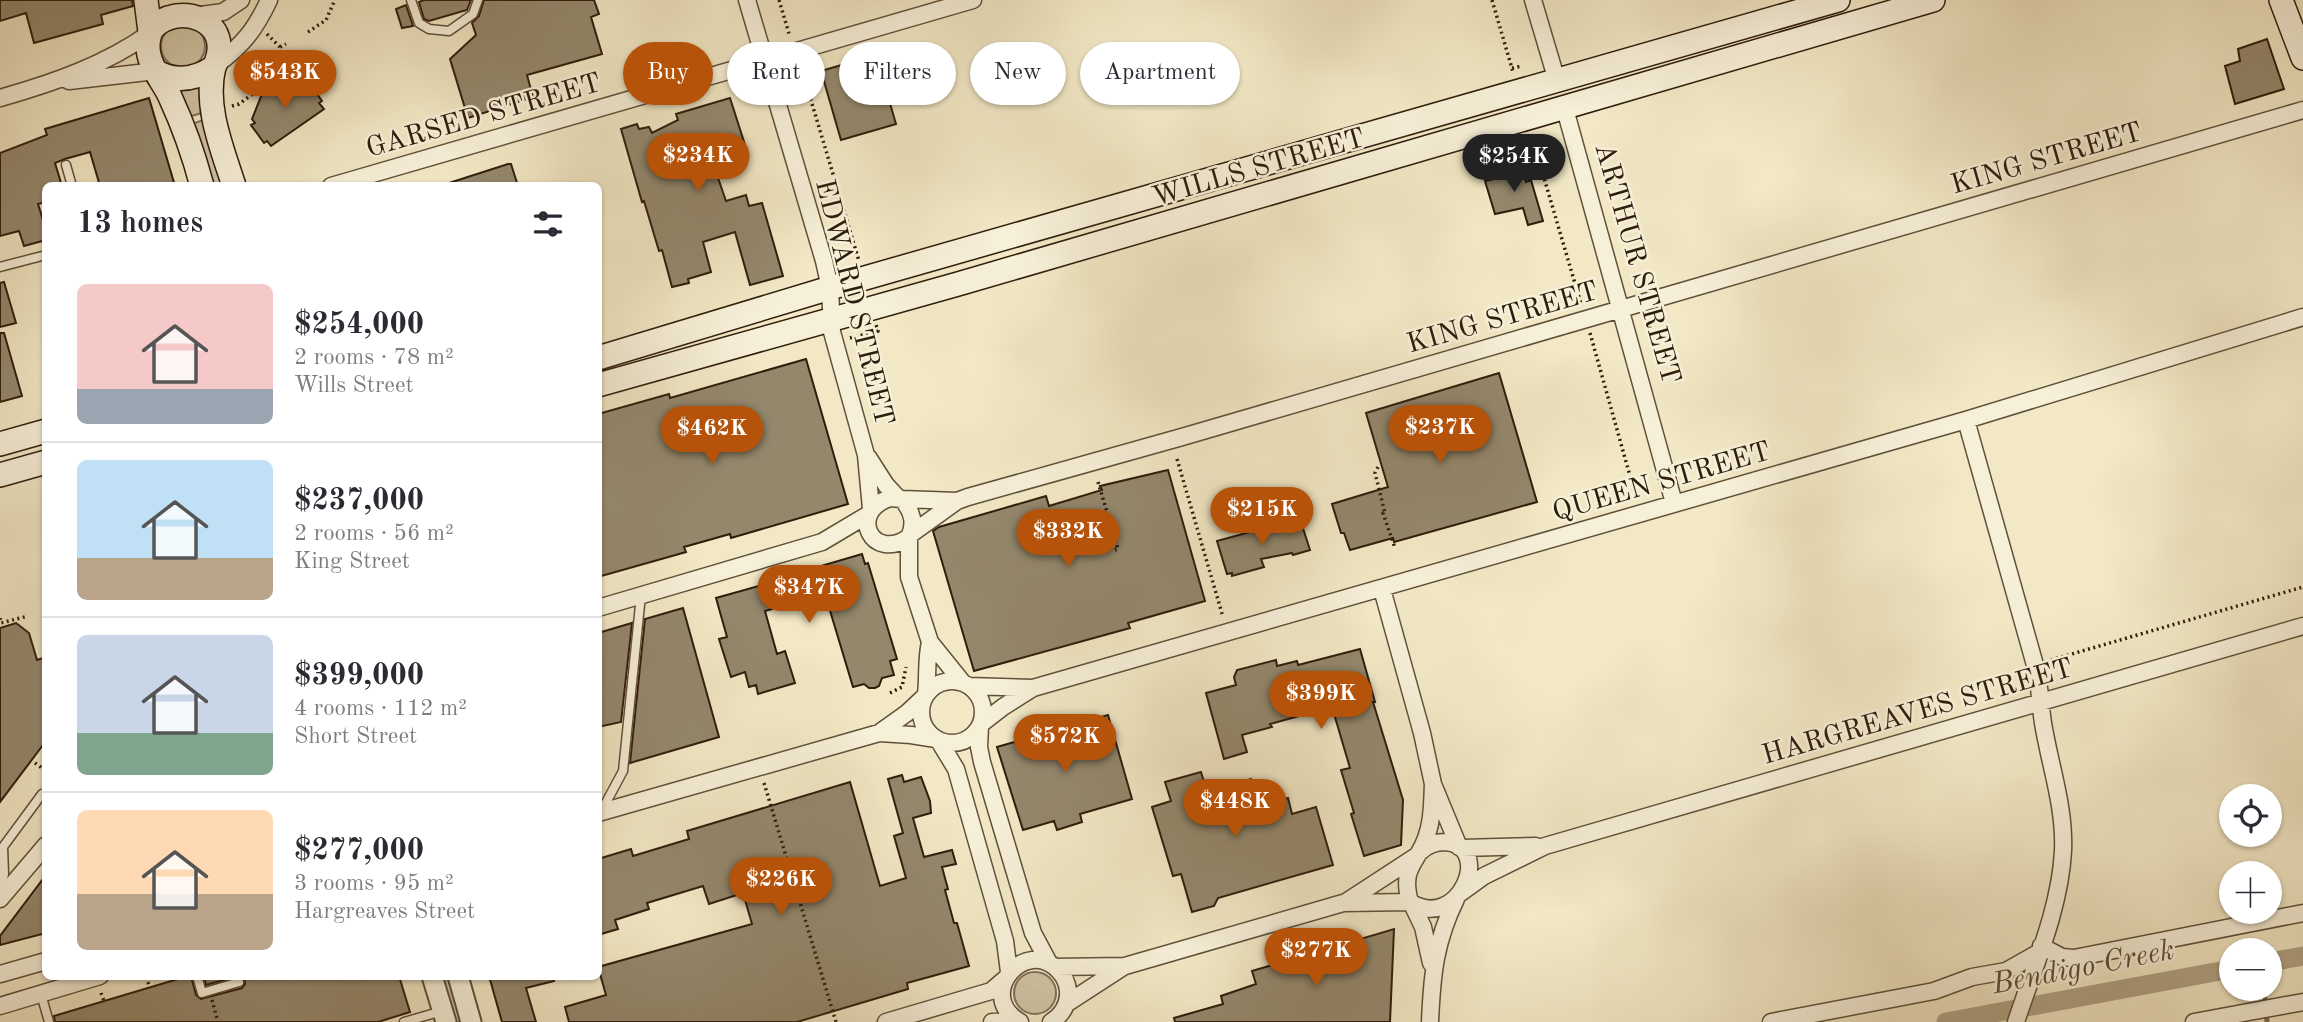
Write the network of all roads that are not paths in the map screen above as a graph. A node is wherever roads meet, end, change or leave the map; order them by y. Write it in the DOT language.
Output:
graph roads {
  1 [pos="146,0"];
  2 [pos="241,0"];
  3 [pos="268,0"];
  4 [pos="411,0"];
  5 [pos="478,0"];
  6 [pos="747,0"];
  7 [pos="973,0"];
  8 [pos="1533,0"];
  9 [pos="1838,0"];
  10 [pos="1933,0"];
  11 [pos="2281,0"];
  12 [pos="196,10"];
  13 [pos="150,32"];
  14 [pos="758,42"];
  15 [pos="825,43"];
  16 [pos="2303,58"];
  17 [pos="215,66"];
  18 [pos="156,71"];
  19 [pos="727,71"];
  20 [pos="1557,81"];
  21 [pos="49,84"];
  22 [pos="0,98"];
  23 [pos="776,105"];
  24 [pos="1565,109"];
  25 [pos="2303,110"];
  26 [pos="66,164"];
  27 [pos="71,182"];
  28 [pos="201,182"];
  29 [pos="233,182"];
  30 [pos="345,182"];
  31 [pos="42,255"];
  32 [pos="0,267"];
  33 [pos="830,288"];
  34 [pos="1620,308"];
  35 [pos="749,313"];
  36 [pos="2303,317"];
  37 [pos="831,319"];
  38 [pos="757,339"];
  39 [pos="602,357"];
  40 [pos="602,383"];
  41 [pos="1966,420"];
  42 [pos="42,432"];
  43 [pos="4,442"];
  44 [pos="866,454"];
  45 [pos="42,462"];
  46 [pos="42,463"];
  47 [pos="0,475"];
  48 [pos="900,498"];
  49 [pos="957,500"];
  50 [pos="1674,503"];
  51 [pos="870,511"];
  52 [pos="910,536"];
  53 [pos="882,545"];
  54 [pos="909,577"];
  55 [pos="1382,589"];
  56 [pos="641,595"];
  57 [pos="602,607"];
  58 [pos="2303,626"];
  59 [pos="930,642"];
  60 [pos="966,684"];
  61 [pos="1033,688"];
  62 [pos="925,696"];
  63 [pos="2041,701"];
  64 [pos="981,726"];
  65 [pos="879,733"];
  66 [pos="937,740"];
  67 [pos="1433,784"];
  68 [pos="42,794"];
  69 [pos="602,809"];
  70 [pos="602,812"];
  71 [pos="1545,846"];
  72 [pos="1460,848"];
  73 [pos="42,849"];
  74 [pos="1418,854"];
  75 [pos="0,896"];
  76 [pos="1458,896"];
  77 [pos="1343,903"];
  78 [pos="1411,903"];
  79 [pos="2303,913"];
  80 [pos="2040,949"];
  81 [pos="42,962"];
  82 [pos="1052,965"];
  83 [pos="1125,966"];
  84 [pos="1432,969"];
  85 [pos="0,974"];
  86 [pos="1007,976"];
  87 [pos="87,980"];
  88 [pos="198,980"];
  89 [pos="238,980"];
  90 [pos="433,980"];
  91 [pos="459,980"];
  92 [pos="41,994"];
  93 [pos="2303,1002"];
  94 [pos="0,1006"];
  95 [pos="1060,1015"];
  96 [pos="444,1016"];
  97 [pos="2232,1019"];
  98 [pos="1017,1021"];
  99 [pos="48,1022"];
  100 [pos="404,1022"];
  101 [pos="471,1022"];
  102 [pos="886,1022"];
  103 [pos="992,1022"];
  104 [pos="1430,1022"];
  105 [pos="1771,1022"];
  106 [pos="2017,1022"];
  107 [pos="2194,1022"];
  1 -- 13 [label="main road"];
  2 -- 12 [label="street"];
  3 -- 17 [label="street"];
  4 -- 5 [label="lane"];
  6 -- 14 [label="street, EDWARD STREET"];
  7 -- 15 [label="street, GARSED STREET"];
  8 -- 20 [label="street, ARTHUR STREET"];
  9 -- 20 [label="main road, WILLS STREET"];
  10 -- 24 [label="main road, WILLS STREET"];
  11 -- 16 [label="main road"];
  12 -- 13 [label="main road"];
  12 -- 17 [label="main road"];
  13 -- 18 [label="main road"];
  13 -- 21 [label="street"];
  17 -- 18 [label="main road"];
  17 -- 29 [label="main road"];
  18 -- 21 [label="street"];
  18 -- 28 [label="main road"];
  19 -- 30 [label="street, GARSED STREET"];
  20 -- 24 [label="main road, ARTHUR STREET"];
  20 -- 33 [label="main road, WILLS STREET"];
  21 -- 22 [label="street"];
  23 -- 33 [label="street, EDWARD STREET"];
  24 -- 34 [label="street, ARTHUR STREET"];
  24 -- 37 [label="main road, WILLS STREET"];
  25 -- 34 [label="street, KING STREET"];
  26 -- 27 [label="lane"];
  31 -- 32 [label="lane"];
  33 -- 35 [label="main road, WILLS STREET"];
  33 -- 37 [label="street, EDWARD STREET"];
  34 -- 49 [label="street, KING STREET"];
  34 -- 50 [label="street, ARTHUR STREET"];
  35 -- 38 [label="main road"];
  35 -- 39 [label="main road, WILLS STREET"];
  36 -- 41 [label="street, QUEEN STREET"];
  37 -- 38 [label="main road, WILLS STREET"];
  37 -- 44 [label="street, EDWARD STREET"];
  38 -- 40 [label="main road, WILLS STREET"];
  41 -- 50 [label="street, QUEEN STREET"];
  41 -- 63 [label="street"];
  42 -- 43 [label="main road"];
  43 -- 45 [label="main road"];
  44 -- 48 [label="street, EDWARD STREET"];
  44 -- 51 [label="street, EDWARD STREET"];
  46 -- 47 [label="main road"];
  48 -- 49 [label="street, KING STREET"];
  48 -- 51 [label="street"];
  48 -- 52 [label="street"];
  49 -- 52 [label="street, KING STREET"];
  50 -- 55 [label="street, QUEEN STREET"];
  51 -- 53 [label="street"];
  51 -- 56 [label="street"];
  52 -- 53 [label="street"];
  52 -- 54 [label="street"];
  53 -- 54 [label="street"];
  54 -- 59 [label="street"];
  55 -- 61 [label="street, QUEEN STREET"];
  55 -- 67 [label="street"];
  56 -- 57 [label="street"];
  56 -- 69 [label="lane"];
  58 -- 63 [label="street, HARGREAVES STREET"];
  59 -- 60 [label="street"];
  59 -- 62 [label="street"];
  60 -- 61 [label="street, QUEEN STREET"];
  60 -- 62 [label="street"];
  60 -- 64 [label="street"];
  61 -- 64 [label="street, QUEEN STREET"];
  62 -- 65 [label="street"];
  62 -- 66 [label="street"];
  63 -- 71 [label="street, HARGREAVES STREET"];
  63 -- 80 [label="street"];
  64 -- 66 [label="street"];
  64 -- 82 [label="street"];
  65 -- 66 [label="street"];
  65 -- 70 [label="street"];
  66 -- 86 [label="street"];
  67 -- 72 [label="street"];
  67 -- 74 [label="street"];
  68 -- 75 [label="lane"];
  71 -- 72 [label="street, HARGREAVES STREET"];
  71 -- 76 [label="street, HARGREAVES STREET"];
  72 -- 74 [label="street"];
  72 -- 76 [label="street"];
  73 -- 75 [label="street"];
  74 -- 77 [label="street"];
  74 -- 78 [label="street"];
  76 -- 78 [label="street"];
  76 -- 84 [label="street"];
  77 -- 78 [label="street"];
  77 -- 83 [label="street"];
  78 -- 84 [label="street"];
  79 -- 80 [label="street"];
  80 -- 105 [label="street"];
  80 -- 106 [label="street"];
  81 -- 85 [label="street"];
  82 -- 83 [label="street"];
  82 -- 86 [label="street"];
  82 -- 95 [label="street"];
  83 -- 95 [label="street"];
  84 -- 104 [label="street"];
  86 -- 98 [label="street"];
  86 -- 102 [label="street"];
  87 -- 92 [label="street"];
  88 -- 89 [label="lane"];
  90 -- 96 [label="street"];
  91 -- 101 [label="street"];
  92 -- 94 [label="street"];
  92 -- 99 [label="lane"];
  93 -- 97 [label="street"];
  96 -- 100 [label="lane"];
  97 -- 107 [label="street"];
  98 -- 103 [label="street"];
}
